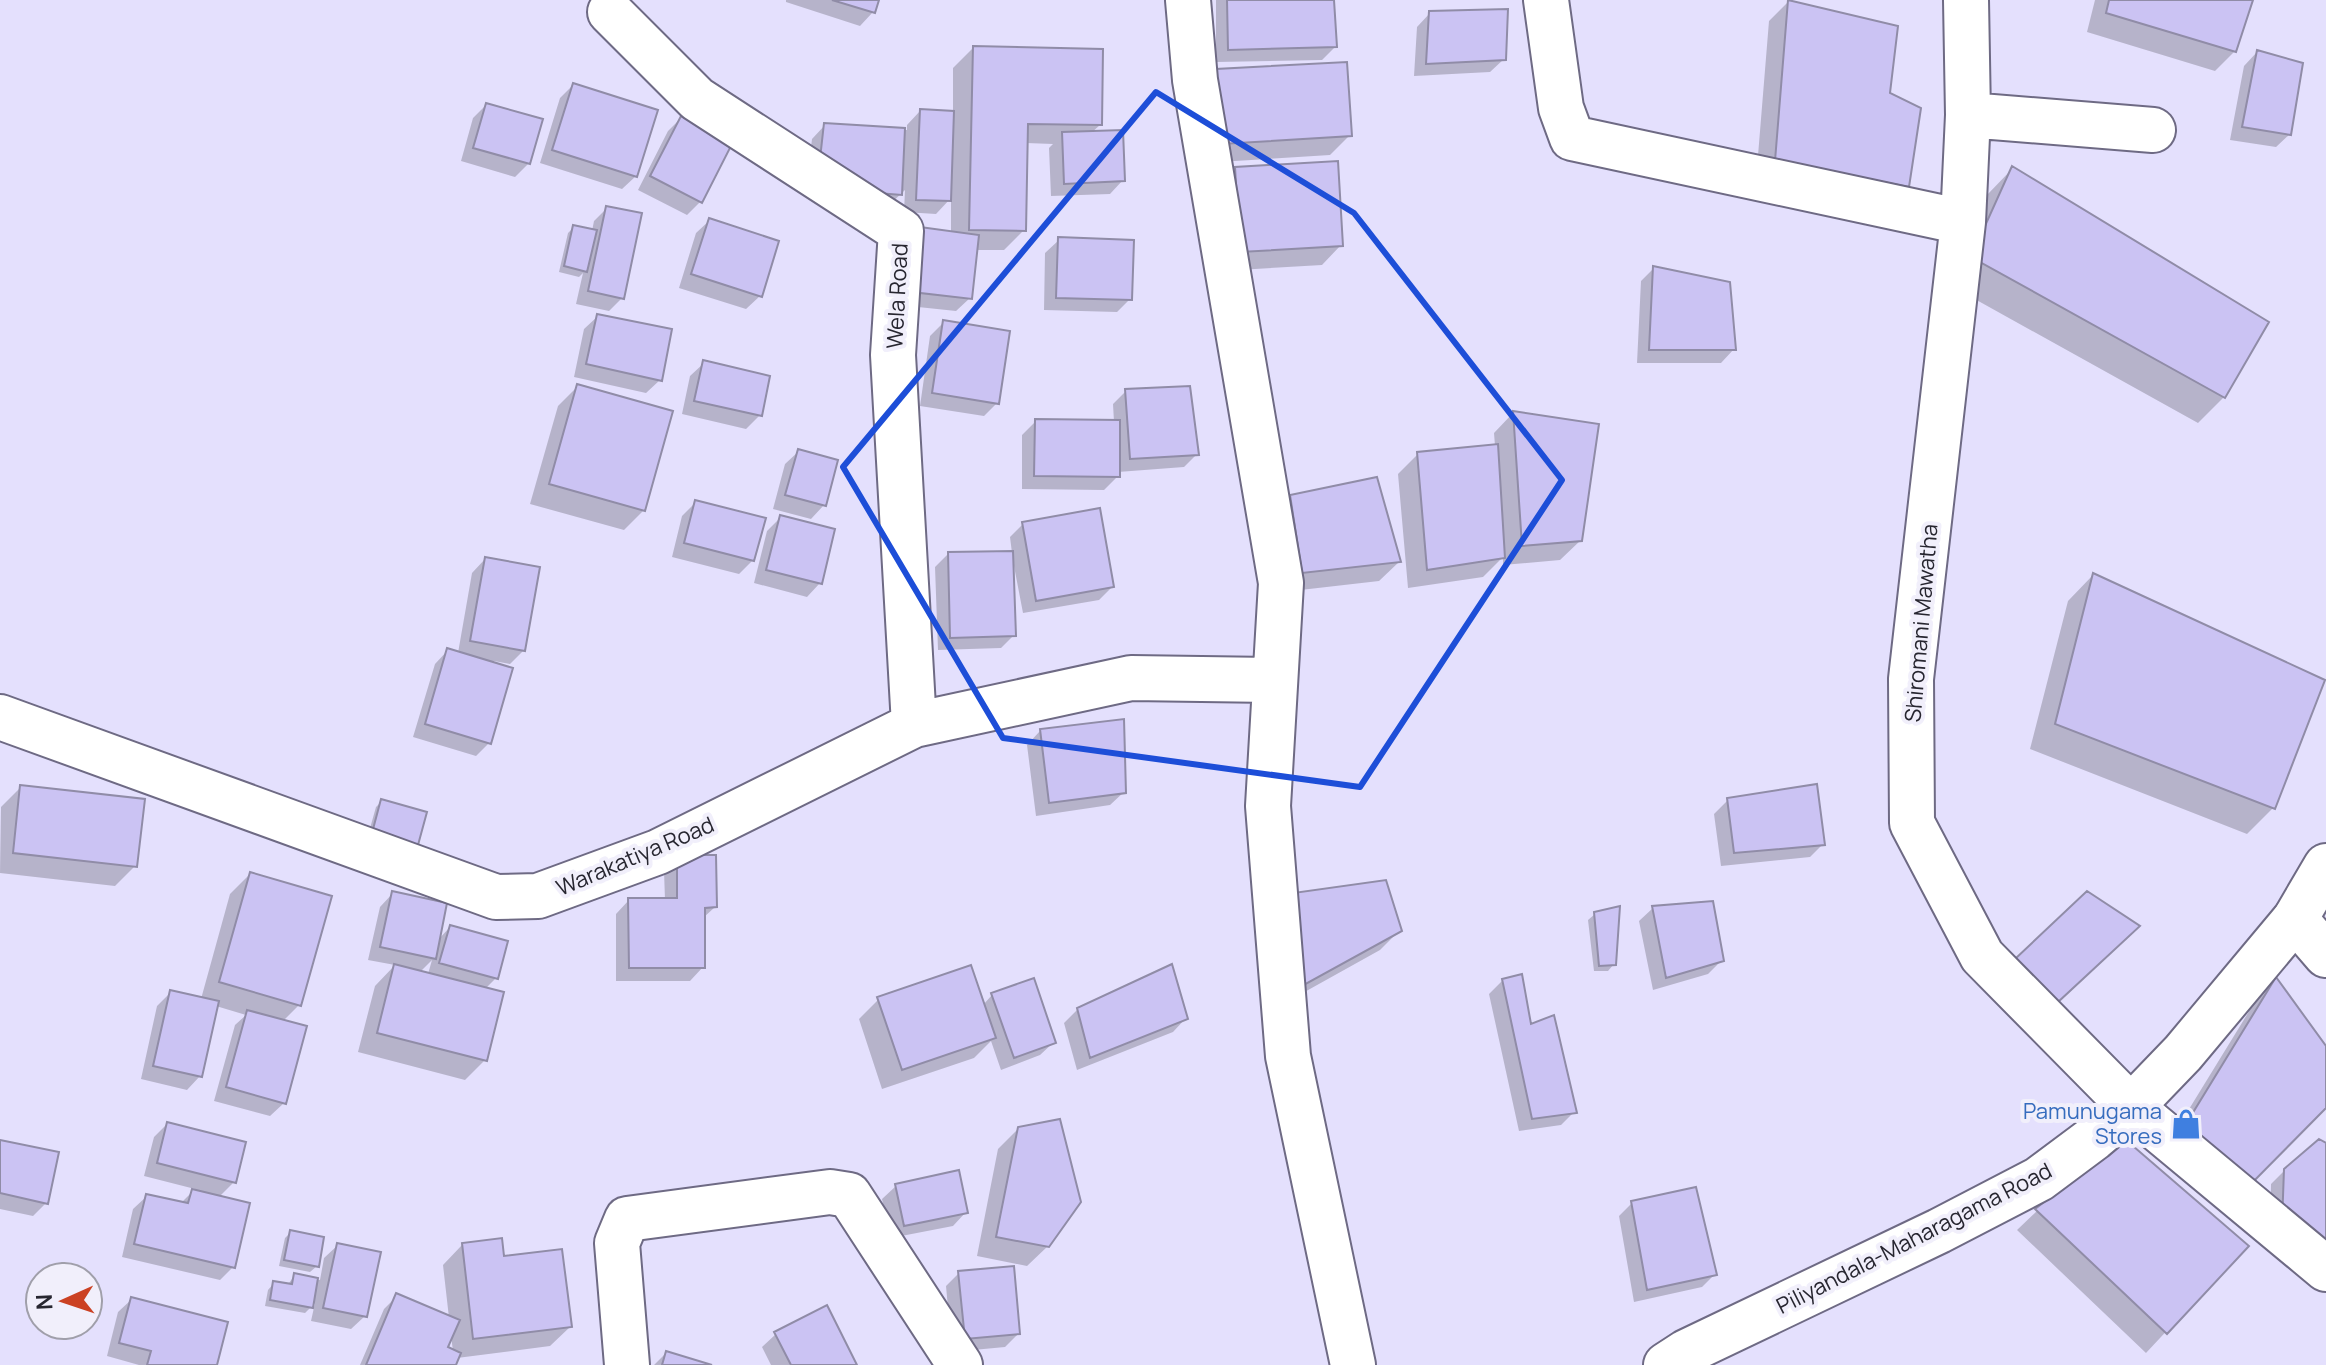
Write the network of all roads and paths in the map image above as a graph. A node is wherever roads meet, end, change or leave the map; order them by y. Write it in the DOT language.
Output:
graph roads {
  1 [pos="1188,0"];
  2 [pos="1546,0"];
  3 [pos="1966,0"];
  4 [pos="610,12"];
  5 [pos="1968,115"];
  6 [pos="2153,130"];
  7 [pos="1963,222"];
  8 [pos="1275,680"];
  9 [pos="0,717"];
  10 [pos="914,725"];
  11 [pos="2326,866"];
  12 [pos="2295,919"];
  13 [pos="2326,955"];
  14 [pos="2131,1107"];
  15 [pos="2326,1269"];
  16 [pos="627,1365"];
  17 [pos="960,1365"];
  18 [pos="1353,1365"];
  19 [pos="1666,1365"];
  1 -- 8 [label="street"];
  2 -- 7 [label="street"];
  3 -- 5 [label="street, Shiromani Mawatha"];
  4 -- 10 [label="street, Wela Road"];
  5 -- 6 [label="street"];
  5 -- 7 [label="street, Shiromani Mawatha"];
  7 -- 14 [label="street, Shiromani Mawatha"];
  8 -- 10 [label="street, Warakatiya Road"];
  8 -- 18 [label="street"];
  9 -- 10 [label="street, Warakatiya Road"];
  11 -- 12 [label="street, Piliyandala-Maharagama Road"];
  12 -- 13 [label="street"];
  12 -- 14 [label="street, Piliyandala-Maharagama Road"];
  14 -- 15 [label="street, Shiromani Mawatha"];
  14 -- 19 [label="street, Piliyandala-Maharagama Road"];
  16 -- 17 [label="street"];
}
